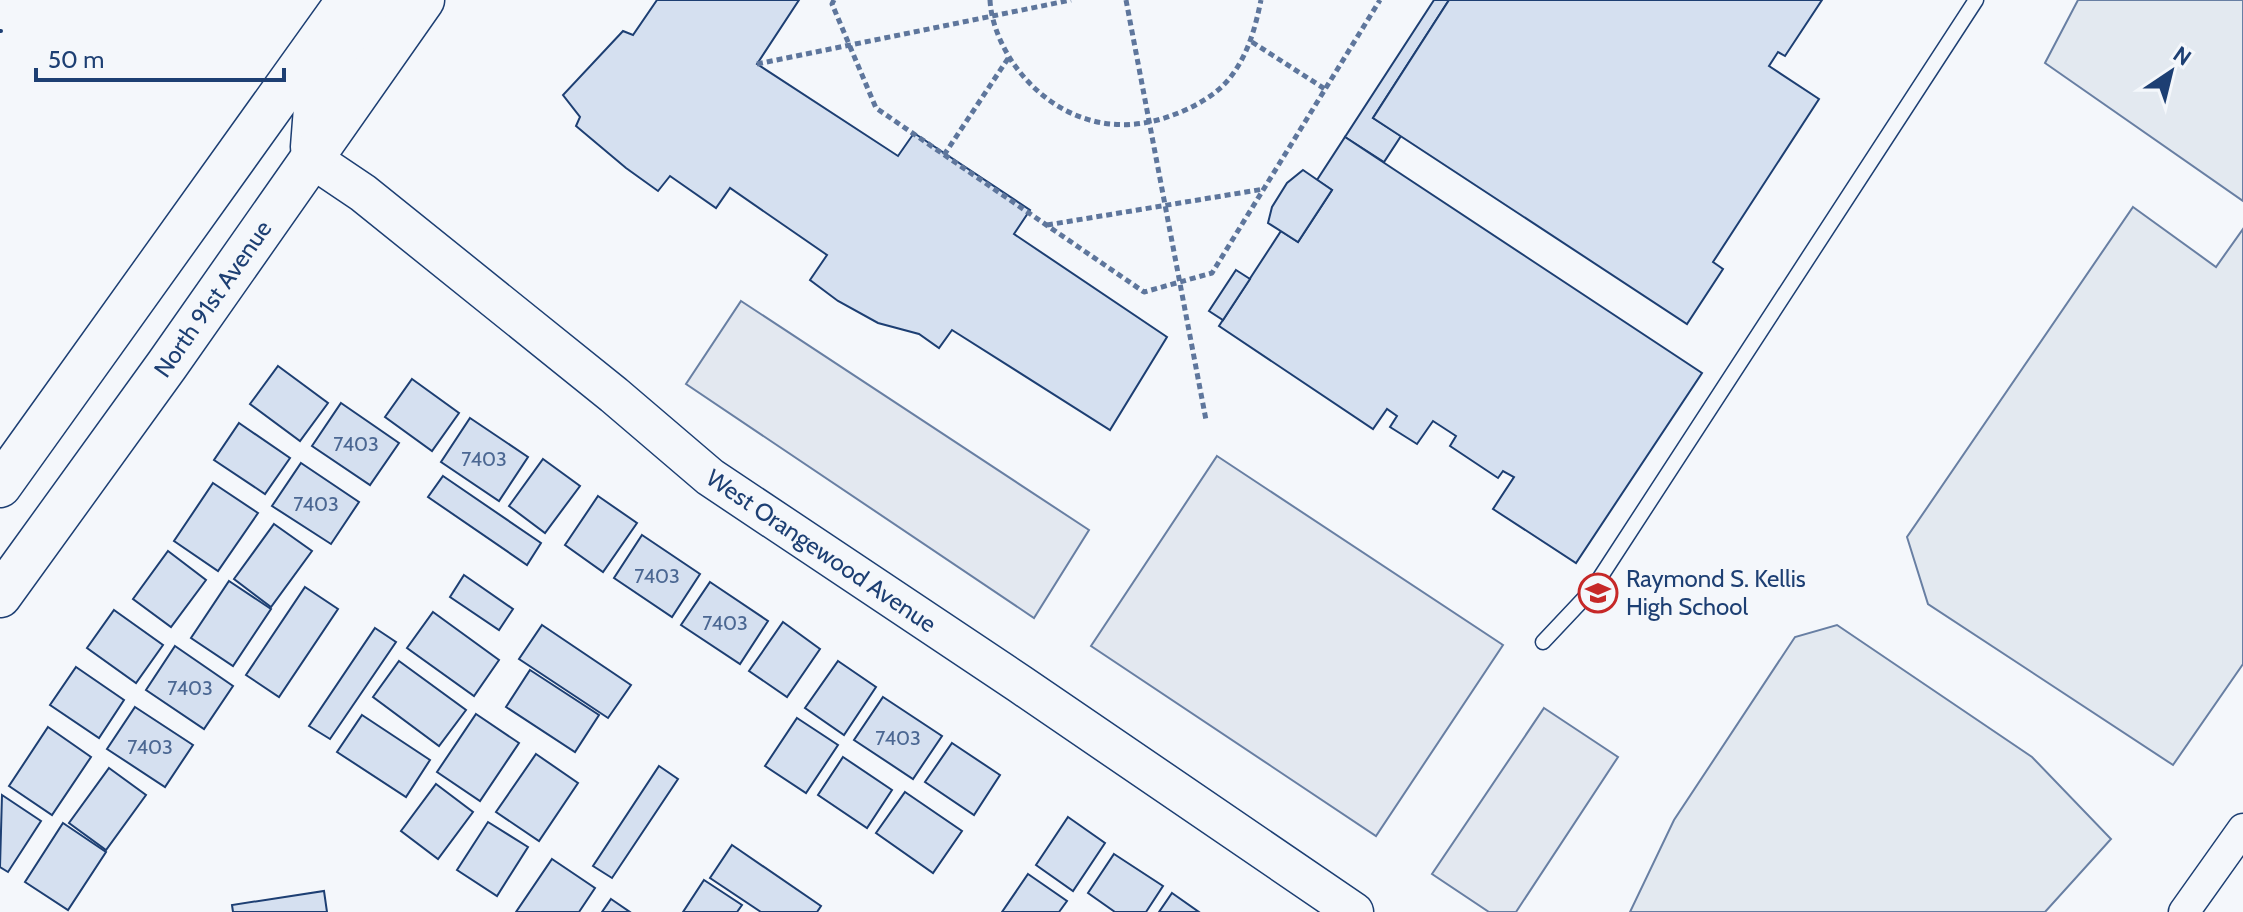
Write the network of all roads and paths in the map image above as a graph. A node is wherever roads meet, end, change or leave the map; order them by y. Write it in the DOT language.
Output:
graph roads {
  1 [pos="348,0"];
  2 [pos="382,0"];
  3 [pos="423,0"];
  4 [pos="834,0"];
  5 [pos="990,0"];
  6 [pos="1071,0"];
  7 [pos="1126,0"];
  8 [pos="1261,0"];
  9 [pos="1380,0"];
  10 [pos="1976,0"];
  11 [pos="993,16"];
  12 [pos="1252,42"];
  13 [pos="849,45"];
  14 [pos="1009,57"];
  15 [pos="757,64"];
  16 [pos="1325,89"];
  17 [pos="1151,124"];
  18 [pos="944,155"];
  19 [pos="311,158"];
  20 [pos="1264,189"];
  21 [pos="1165,206"];
  22 [pos="1046,225"];
  23 [pos="1179,282"];
  24 [pos="1206,420"];
  25 [pos="0,486"];
  26 [pos="0,596"];
  27 [pos="1543,642"];
  28 [pos="2243,829"];
  29 [pos="1354,912"];
  30 [pos="2184,912"];
  1 -- 25 [label="main road"];
  2 -- 19 [label="main road"];
  3 -- 19 [label="main road, North 91st Avenue"];
  4 -- 13 [label="path"];
  5 -- 11 [label="path"];
  6 -- 11 [label="path"];
  7 -- 17 [label="path"];
  8 -- 12 [label="path"];
  9 -- 16 [label="path"];
  10 -- 27 [label="lane"];
  11 -- 13 [label="path"];
  11 -- 14 [label="path"];
  12 -- 16 [label="path"];
  12 -- 17 [label="path"];
  13 -- 15 [label="path"];
  13 -- 18 [label="path"];
  14 -- 17 [label="path"];
  14 -- 18 [label="path"];
  16 -- 20 [label="path"];
  17 -- 21 [label="path"];
  18 -- 22 [label="path"];
  19 -- 26 [label="main road, North 91st Avenue"];
  19 -- 29 [label="street, West Orangewood Avenue"];
  20 -- 21 [label="path"];
  20 -- 23 [label="path"];
  21 -- 22 [label="path"];
  21 -- 23 [label="path"];
  22 -- 23 [label="path"];
  23 -- 24 [label="path"];
  28 -- 30 [label="street"];
}
